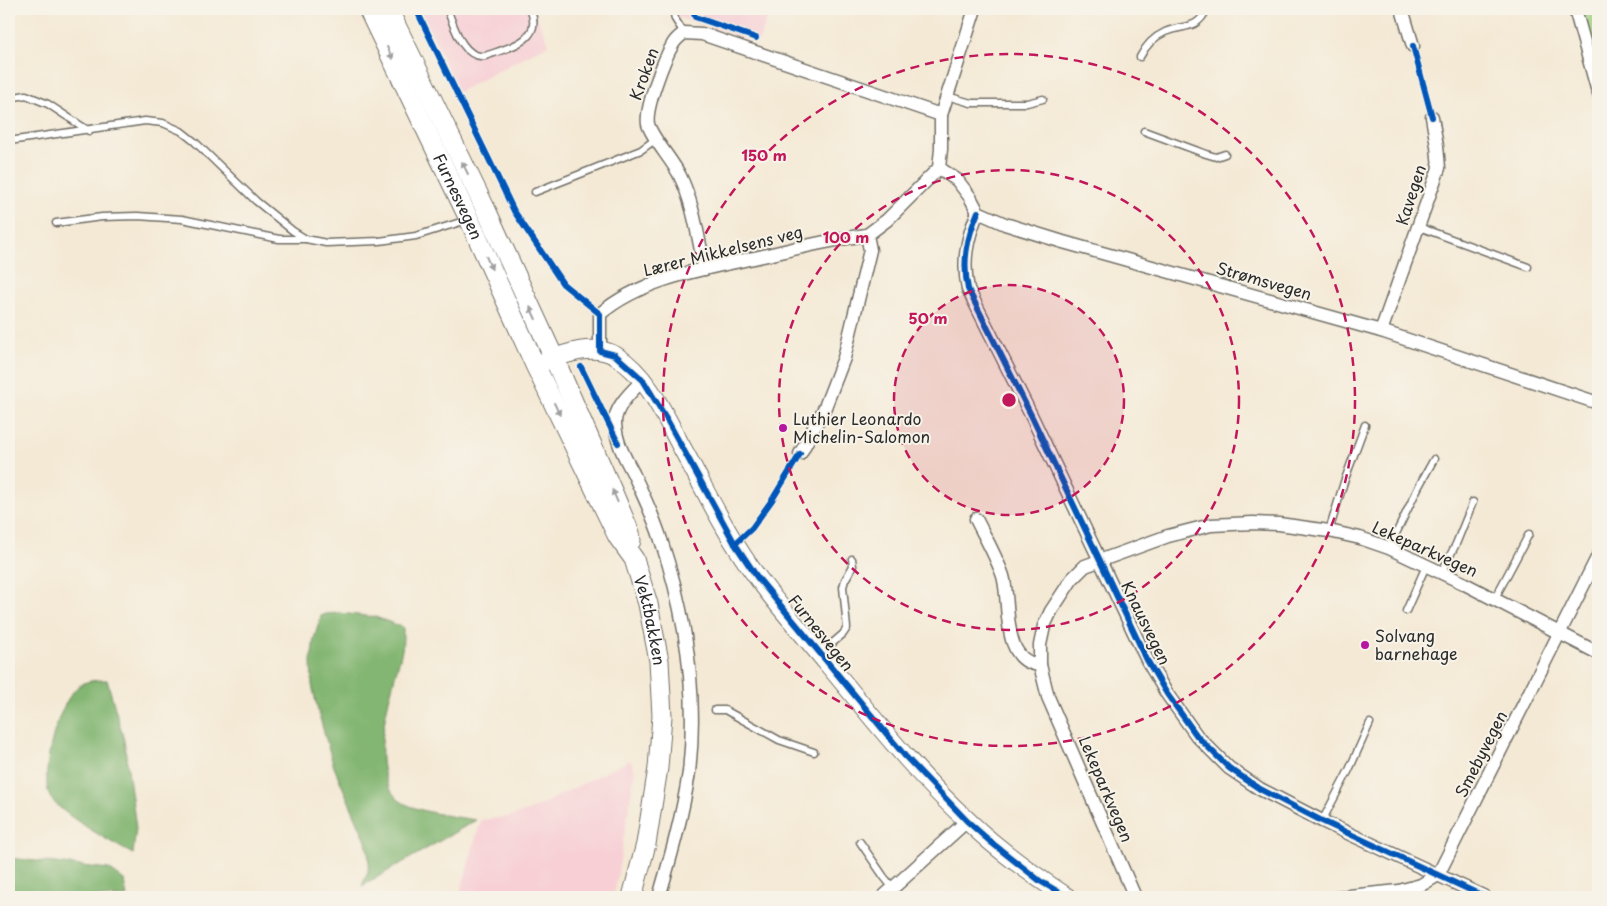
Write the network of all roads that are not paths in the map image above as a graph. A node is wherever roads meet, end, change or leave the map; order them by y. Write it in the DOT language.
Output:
graph roads {
  1 [pos="368,9"];
  2 [pos="388,9"];
  3 [pos="447,9"];
  4 [pos="530,9"];
  5 [pos="673,9"];
  6 [pos="975,9"];
  7 [pos="1207,9"];
  8 [pos="1402,9"];
  9 [pos="1575,9"];
  10 [pos="684,33"];
  11 [pos="1413,46"];
  12 [pos="1140,56"];
  13 [pos="1598,92"];
  14 [pos="947,96"];
  15 [pos="9,98"];
  16 [pos="1043,99"];
  17 [pos="941,115"];
  18 [pos="1432,117"];
  19 [pos="88,131"];
  20 [pos="1144,131"];
  21 [pos="656,139"];
  22 [pos="9,141"];
  23 [pos="1225,154"];
  24 [pos="939,168"];
  25 [pos="535,192"];
  26 [pos="978,212"];
  27 [pos="478,216"];
  28 [pos="56,223"];
  29 [pos="1419,227"];
  30 [pos="867,235"];
  31 [pos="306,239"];
  32 [pos="1528,267"];
  33 [pos="705,270"];
  34 [pos="1381,331"];
  35 [pos="600,351"];
  36 [pos="554,358"];
  37 [pos="535,366"];
  38 [pos="643,380"];
  39 [pos="1598,403"];
  40 [pos="1365,425"];
  41 [pos="800,454"];
  42 [pos="1434,459"];
  43 [pos="1473,502"];
  44 [pos="976,519"];
  45 [pos="1329,531"];
  46 [pos="1529,534"];
  47 [pos="1389,548"];
  48 [pos="1598,556"];
  49 [pos="852,559"];
  50 [pos="634,560"];
  51 [pos="1101,562"];
  52 [pos="1426,566"];
  53 [pos="1442,573"];
  54 [pos="1494,600"];
  55 [pos="1406,611"];
  56 [pos="1559,634"];
  57 [pos="1598,653"];
  58 [pos="820,654"];
  59 [pos="1040,665"];
  60 [pos="715,710"];
  61 [pos="1370,723"];
  62 [pos="814,752"];
  63 [pos="967,821"];
  64 [pos="1322,821"];
  65 [pos="860,842"];
  66 [pos="1438,875"];
  67 [pos="893,888"];
  68 [pos="632,897"];
  69 [pos="659,897"];
  70 [pos="883,897"];
  71 [pos="1067,897"];
  72 [pos="1135,897"];
  73 [pos="1339,897"];
  74 [pos="1485,897"];
  1 -- 27 [label="main road, Furnesvegen, one-way"];
  27 -- 2 [label="main road, Furnesvegen, one-way"];
  3 -- 4 [label="lane"];
  5 -- 10 [label="lane"];
  6 -- 14 [label="street"];
  7 -- 12 [label="lane"];
  8 -- 11 [label="street"];
  9 -- 13 [label="street"];
  10 -- 17 [label="street"];
  10 -- 21 [label="street, Kroken"];
  14 -- 16 [label="lane"];
  14 -- 17 [label="street"];
  15 -- 19 [label="lane"];
  17 -- 24 [label="street"];
  18 -- 29 [label="street, Kavegen"];
  19 -- 22 [label="lane"];
  19 -- 31 [label="lane"];
  20 -- 23 [label="lane"];
  21 -- 25 [label="lane"];
  21 -- 33 [label="street, Kroken"];
  24 -- 26 [label="street"];
  24 -- 30 [label="street"];
  26 -- 34 [label="street, Strømsvegen"];
  26 -- 51 [label="street, Knausvegen"];
  27 -- 31 [label="lane"];
  36 -- 27 [label="main road, Furnesvegen, one-way"];
  27 -- 37 [label="main road, Furnesvegen, one-way"];
  28 -- 31 [label="lane"];
  29 -- 32 [label="lane"];
  29 -- 34 [label="street, Kavegen"];
  30 -- 33 [label="street, Lærer Mikkelsens veg"];
  30 -- 41 [label="street"];
  33 -- 35 [label="street, Lærer Mikkelsens veg"];
  34 -- 39 [label="street, Strømsvegen"];
  35 -- 36 [label="street, Furnesvegen"];
  35 -- 38 [label="street, Furnesvegen"];
  36 -- 37 [label="street, Furnesvegen"];
  50 -- 36 [label="main road, Furnesvegen, one-way"];
  37 -- 50 [label="main road, Vektbakken, one-way"];
  38 -- 58 [label="street, Furnesvegen"];
  38 -- 69 [label="street, Vektbakken"];
  40 -- 45 [label="lane"];
  42 -- 47 [label="lane"];
  43 -- 53 [label="lane"];
  44 -- 59 [label="street"];
  45 -- 47 [label="street, Lekeparkvegen"];
  45 -- 51 [label="street, Lekeparkvegen"];
  46 -- 54 [label="lane"];
  47 -- 52 [label="street, Lekeparkvegen"];
  48 -- 56 [label="street, Smebyvegen"];
  49 -- 58 [label="lane"];
  50 -- 68 [label="main road, Vektbakken"];
  51 -- 59 [label="street, Lekeparkvegen"];
  51 -- 64 [label="street, Knausvegen"];
  52 -- 53 [label="street, Lekeparkvegen"];
  52 -- 55 [label="lane"];
  53 -- 54 [label="street, Lekeparkvegen"];
  54 -- 56 [label="street, Lekeparkvegen"];
  56 -- 57 [label="street, Lekeparkvegen"];
  56 -- 66 [label="street, Smebyvegen"];
  58 -- 63 [label="street, Furnesvegen"];
  59 -- 72 [label="street, Lekeparkvegen"];
  60 -- 62 [label="lane"];
  61 -- 64 [label="lane"];
  63 -- 67 [label="street"];
  63 -- 71 [label="street, Furnesvegen"];
  64 -- 66 [label="street, Knausvegen"];
  65 -- 67 [label="lane"];
  66 -- 73 [label="street"];
  66 -- 74 [label="street, Knausvegen"];
  67 -- 70 [label="street"];
}
